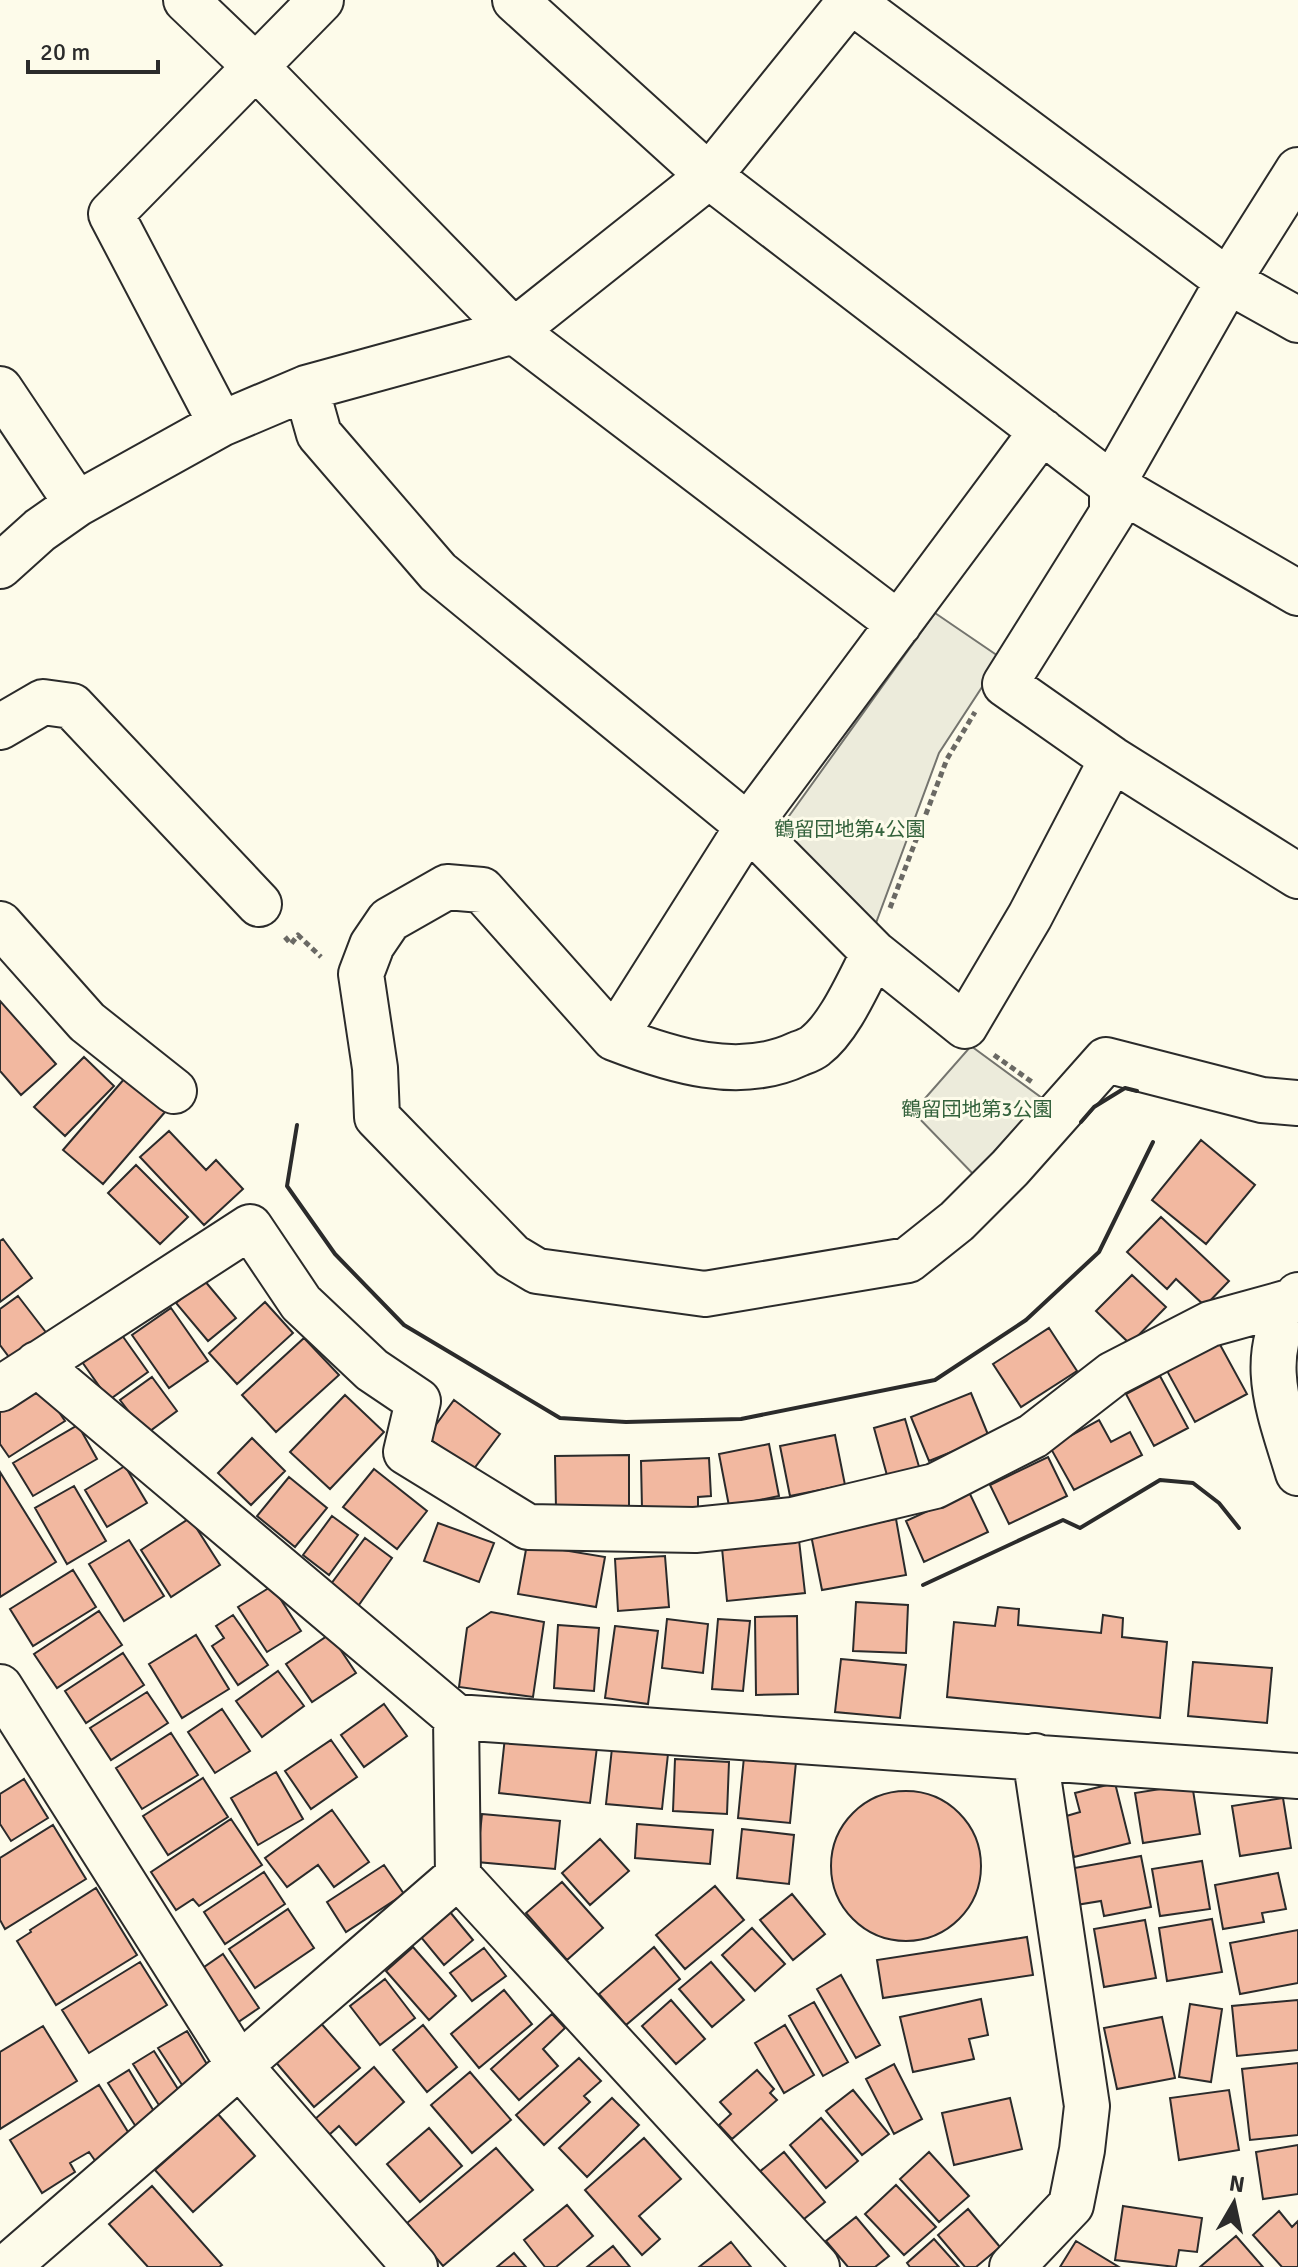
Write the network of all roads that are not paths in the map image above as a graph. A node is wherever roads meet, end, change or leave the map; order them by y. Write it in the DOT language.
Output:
graph roads {
  1 [pos="186,0"];
  2 [pos="321,0"];
  3 [pos="515,0"];
  4 [pos="850,0"];
  5 [pos="256,67"];
  6 [pos="1298,170"];
  7 [pos="709,176"];
  8 [pos="1228,281"];
  9 [pos="1298,320"];
  10 [pos="514,331"];
  11 [pos="306,388"];
  12 [pos="0,389"];
  13 [pos="221,424"];
  14 [pos="1042,431"];
  15 [pos="1112,485"];
  16 [pos="77,504"];
  17 [pos="0,566"];
  18 [pos="1298,593"];
  19 [pos="899,624"];
  20 [pos="0,727"];
  21 [pos="1112,759"];
  22 [pos="748,826"];
  23 [pos="1298,876"];
  24 [pos="259,904"];
  25 [pos="0,924"];
  26 [pos="874,953"];
  27 [pos="614,1038"];
  28 [pos="174,1091"];
  29 [pos="1298,1103"];
  30 [pos="1296,1298"];
  31 [pos="37,1364"];
  32 [pos="0,1389"];
  33 [pos="1298,1473"];
  34 [pos="0,1687"];
  35 [pos="456,1717"];
  36 [pos="1035,1756"];
  37 [pos="1298,1776"];
  38 [pos="458,1876"];
  39 [pos="239,2065"];
  40 [pos="16,2254"];
  41 [pos="415,2267"];
  42 [pos="817,2267"];
  43 [pos="1012,2267"];
  1 -- 5 [label="street"];
  2 -- 5 [label="street"];
  3 -- 7 [label="street"];
  4 -- 7 [label="street"];
  4 -- 8 [label="street"];
  5 -- 10 [label="street"];
  5 -- 13 [label="street"];
  6 -- 8 [label="street"];
  7 -- 10 [label="street"];
  7 -- 14 [label="street"];
  8 -- 9 [label="street"];
  8 -- 15 [label="street"];
  10 -- 11 [label="street"];
  10 -- 19 [label="street"];
  11 -- 13 [label="street"];
  11 -- 22 [label="street"];
  12 -- 16 [label="street"];
  13 -- 16 [label="street"];
  14 -- 15 [label="street"];
  14 -- 19 [label="street"];
  15 -- 18 [label="street"];
  15 -- 21 [label="street"];
  16 -- 17 [label="street"];
  19 -- 22 [label="street"];
  20 -- 24 [label="street"];
  21 -- 23 [label="street"];
  21 -- 26 [label="street"];
  22 -- 26 [label="street"];
  22 -- 27 [label="street"];
  25 -- 28 [label="street"];
  26 -- 27 [label="street"];
  27 -- 29 [label="street"];
  30 -- 31 [label="street"];
  30 -- 33 [label="street"];
  31 -- 32 [label="street"];
  31 -- 35 [label="street"];
  34 -- 39 [label="street"];
  35 -- 36 [label="street"];
  35 -- 38 [label="street"];
  36 -- 37 [label="street"];
  36 -- 43 [label="street"];
  38 -- 39 [label="street"];
  38 -- 42 [label="street"];
  39 -- 40 [label="street"];
  39 -- 41 [label="street"];
}
